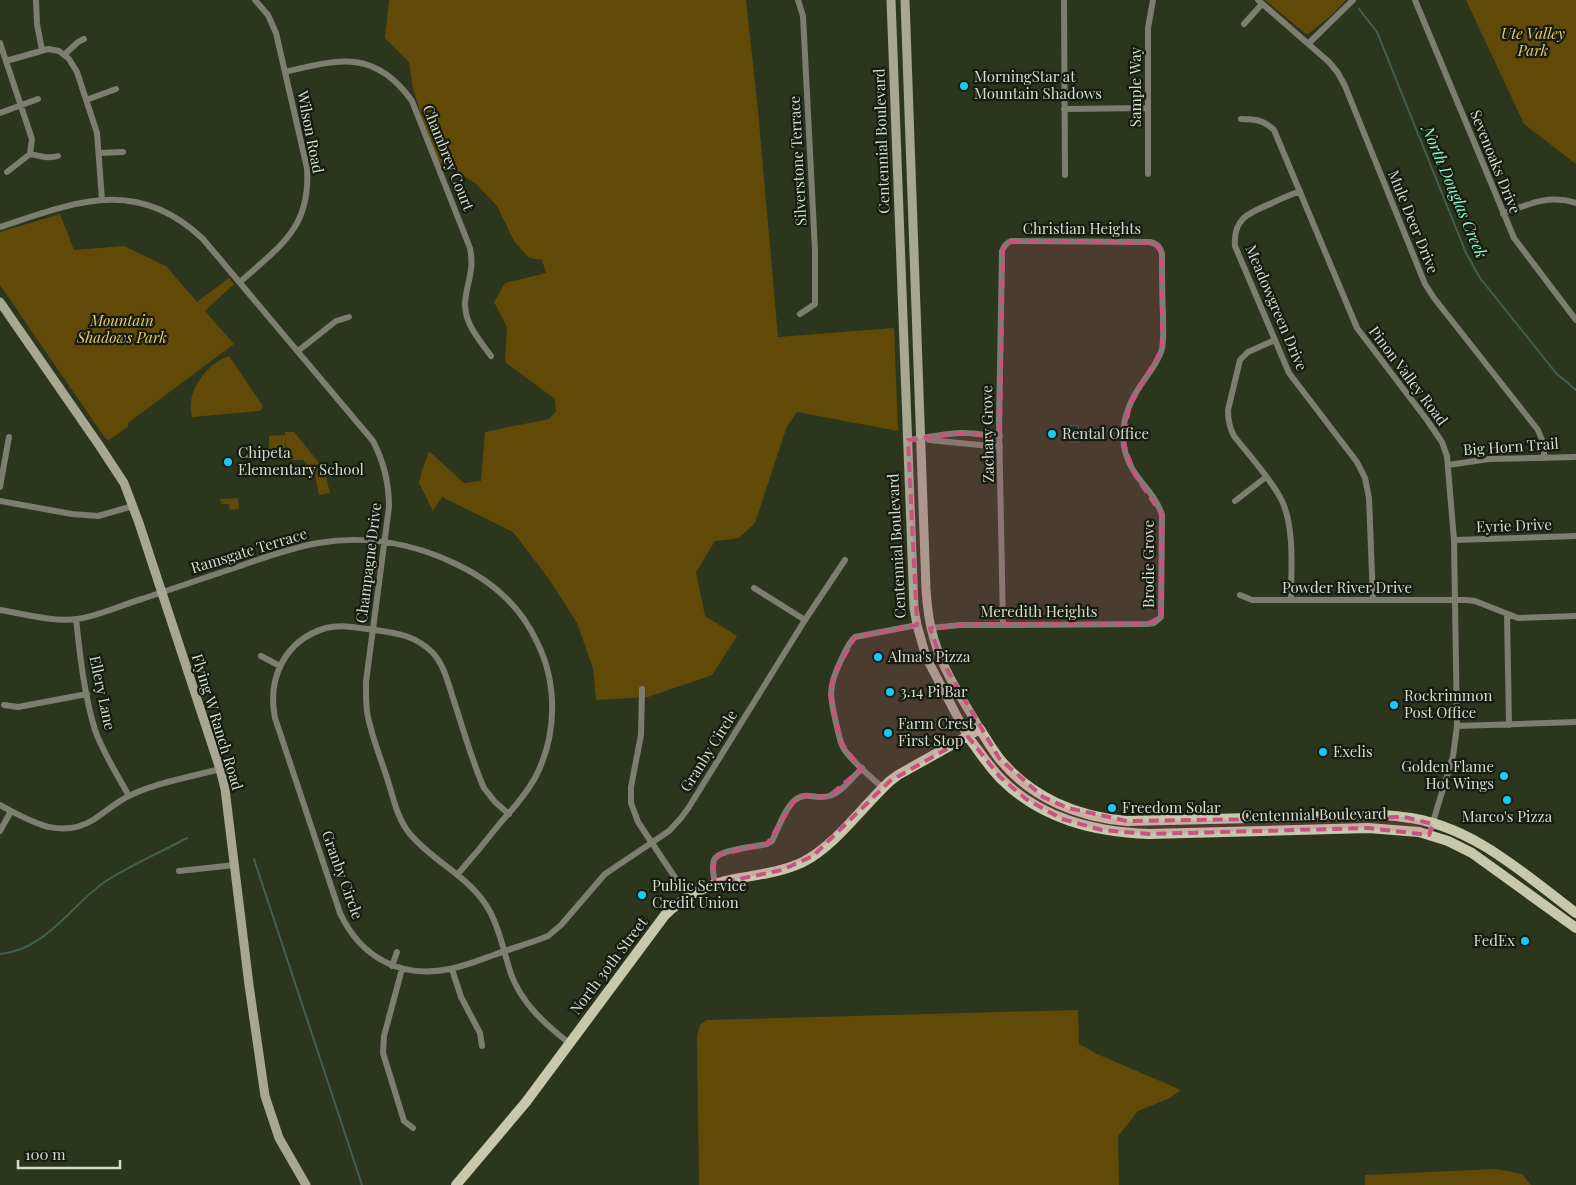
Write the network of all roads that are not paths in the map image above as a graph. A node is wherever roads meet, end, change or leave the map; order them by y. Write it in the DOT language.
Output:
graph roads {
  1 [pos="255,0"];
  2 [pos="798,0"];
  3 [pos="891,0"];
  4 [pos="905,0"];
  5 [pos="1064,0"];
  6 [pos="1153,0"];
  7 [pos="1354,0"];
  8 [pos="1415,0"];
  9 [pos="36,1"];
  10 [pos="1260,2"];
  11 [pos="1244,24"];
  12 [pos="84,39"];
  13 [pos="0,43"];
  14 [pos="1308,44"];
  15 [pos="42,50"];
  16 [pos="1,51"];
  17 [pos="64,55"];
  18 [pos="6,61"];
  19 [pos="285,72"];
  20 [pos="116,89"];
  21 [pos="38,99"];
  22 [pos="86,100"];
  23 [pos="20,105"];
  24 [pos="1148,108"];
  25 [pos="1064,109"];
  26 [pos="0,113"];
  27 [pos="1241,119"];
  28 [pos="123,152"];
  29 [pos="99,153"];
  30 [pos="30,154"];
  31 [pos="58,156"];
  32 [pos="7,172"];
  33 [pos="1148,174"];
  34 [pos="1065,175"];
  35 [pos="1300,191"];
  36 [pos="102,200"];
  37 [pos="1576,203"];
  38 [pos="1503,214"];
  39 [pos="0,227"];
  40 [pos="1005,244"];
  41 [pos="1159,246"];
  42 [pos="240,282"];
  43 [pos="0,302"];
  44 [pos="800,314"];
  45 [pos="349,318"];
  46 [pos="1576,320"];
  47 [pos="1275,340"];
  48 [pos="298,351"];
  49 [pos="491,356"];
  50 [pos="1000,436"];
  51 [pos="9,437"];
  52 [pos="920,439"];
  53 [pos="908,440"];
  54 [pos="1000,447"];
  55 [pos="1576,456"];
  56 [pos="1544,458"];
  57 [pos="1448,465"];
  58 [pos="1266,477"];
  59 [pos="0,487"];
  60 [pos="0,501"];
  61 [pos="1235,501"];
  62 [pos="133,506"];
  63 [pos="1576,536"];
  64 [pos="1454,540"];
  65 [pos="385,542"];
  66 [pos="845,560"];
  67 [pos="754,588"];
  68 [pos="162,592"];
  69 [pos="1240,595"];
  70 [pos="1291,600"];
  71 [pos="1372,600"];
  72 [pos="1455,600"];
  73 [pos="0,610"];
  74 [pos="1506,614"];
  75 [pos="1576,616"];
  76 [pos="76,619"];
  77 [pos="805,620"];
  78 [pos="1147,624"];
  79 [pos="916,625"];
  80 [pos="1003,625"];
  81 [pos="931,628"];
  82 [pos="374,630"];
  83 [pos="261,656"];
  84 [pos="280,666"];
  85 [pos="642,689"];
  86 [pos="87,694"];
  87 [pos="4,705"];
  88 [pos="1576,722"];
  89 [pos="1509,724"];
  90 [pos="1457,726"];
  91 [pos="980,729"];
  92 [pos="968,737"];
  93 [pos="862,768"];
  94 [pos="220,769"];
  95 [pos="883,788"];
  96 [pos="129,796"];
  97 [pos="0,805"];
  98 [pos="11,811"];
  99 [pos="508,814"];
  100 [pos="1433,824"];
  101 [pos="0,831"];
  102 [pos="1429,835"];
  103 [pos="651,843"];
  104 [pos="235,865"];
  105 [pos="179,871"];
  106 [pos="457,875"];
  107 [pos="715,884"];
  108 [pos="688,897"];
  109 [pos="1576,913"];
  110 [pos="1576,928"];
  111 [pos="504,951"];
  112 [pos="397,952"];
  113 [pos="392,966"];
  114 [pos="402,969"];
  115 [pos="452,969"];
  116 [pos="570,1043"];
  117 [pos="482,1046"];
  118 [pos="413,1128"];
  119 [pos="306,1185"];
  120 [pos="456,1185"];
  1 -- 19 [label="street, Wilson Road"];
  2 -- 44 [label="street, Silverstone Terrace"];
  3 -- 53 [label="main road, Centennial Boulevard"];
  4 -- 52 [label="main road, Centennial Boulevard"];
  5 -- 25 [label="street"];
  6 -- 24 [label="street, Sample Way"];
  7 -- 14 [label="street"];
  8 -- 38 [label="street, Sevenoaks Drive"];
  9 -- 15 [label="street"];
  10 -- 11 [label="street"];
  10 -- 14 [label="street, Mule Deer Drive"];
  12 -- 17 [label="street"];
  13 -- 16 [label="street"];
  14 -- 56 [label="street, Mule Deer Drive"];
  15 -- 17 [label="street"];
  15 -- 18 [label="street"];
  16 -- 18 [label="street"];
  17 -- 22 [label="street"];
  18 -- 23 [label="street"];
  19 -- 42 [label="street, Wilson Road"];
  19 -- 49 [label="street, Chambrey Court"];
  20 -- 22 [label="street"];
  21 -- 23 [label="street"];
  22 -- 29 [label="street"];
  23 -- 26 [label="street"];
  23 -- 30 [label="street"];
  24 -- 25 [label="street"];
  24 -- 33 [label="street, Sample Way"];
  25 -- 34 [label="street"];
  27 -- 35 [label="street, Pinon Valley Road"];
  28 -- 29 [label="street"];
  29 -- 36 [label="street"];
  30 -- 31 [label="street"];
  30 -- 32 [label="street"];
  35 -- 47 [label="street, Meadowgreen Drive"];
  35 -- 57 [label="street, Pinon Valley Road"];
  36 -- 39 [label="street, Champagne Drive"];
  36 -- 42 [label="street, Champagne Drive"];
  37 -- 38 [label="street"];
  38 -- 46 [label="street, Sevenoaks Drive"];
  40 -- 41 [label="street, Christian Heights"];
  40 -- 50 [label="street, Zachary Grove"];
  41 -- 78 [label="street, Brodie Grove"];
  42 -- 48 [label="street, Champagne Drive"];
  43 -- 62 [label="main road, Flying W Ranch Road"];
  45 -- 48 [label="street"];
  47 -- 58 [label="street"];
  47 -- 71 [label="street, Meadowgreen Drive"];
  48 -- 65 [label="street, Champagne Drive"];
  50 -- 52 [label="street"];
  50 -- 54 [label="street, Zachary Grove"];
  51 -- 59 [label="street"];
  52 -- 53 [label="street"];
  52 -- 54 [label="street"];
  52 -- 81 [label="main road, Centennial Boulevard"];
  53 -- 79 [label="main road, Centennial Boulevard"];
  54 -- 80 [label="street, Zachary Grove"];
  55 -- 56 [label="street, Big Horn Trail"];
  56 -- 57 [label="street, Big Horn Trail"];
  57 -- 64 [label="street, Pinon Valley Road"];
  58 -- 61 [label="street"];
  58 -- 70 [label="street"];
  60 -- 62 [label="street"];
  62 -- 68 [label="main road, Flying W Ranch Road"];
  63 -- 64 [label="street, Eyrie Drive"];
  64 -- 72 [label="street, Pinon Valley Road"];
  65 -- 68 [label="street, Ramsgate Terrace"];
  65 -- 82 [label="street, Champagne Drive"];
  65 -- 99 [label="street, Ramsgate Terrace"];
  66 -- 77 [label="street, Granby Circle"];
  67 -- 77 [label="street"];
  68 -- 76 [label="street, Ramsgate Terrace"];
  68 -- 94 [label="main road, Flying W Ranch Road"];
  69 -- 70 [label="street, Powder River Drive"];
  70 -- 71 [label="street, Powder River Drive"];
  71 -- 72 [label="street, Powder River Drive"];
  72 -- 74 [label="street, Powder River Drive"];
  72 -- 90 [label="street, Pinon Valley Road"];
  73 -- 76 [label="street, Ramsgate Terrace"];
  74 -- 75 [label="street, Powder River Drive"];
  74 -- 89 [label="street"];
  76 -- 86 [label="street, Ellery Lane"];
  77 -- 103 [label="street, Granby Circle"];
  78 -- 80 [label="street, Meredith Heights"];
  79 -- 92 [label="main road, Centennial Boulevard"];
  79 -- 93 [label="street"];
  80 -- 81 [label="street, Meredith Heights"];
  81 -- 91 [label="main road, Centennial Boulevard"];
  82 -- 84 [label="street, Granby Circle"];
  82 -- 99 [label="street, Granby Circle"];
  82 -- 106 [label="street, Champagne Drive"];
  83 -- 84 [label="street"];
  84 -- 113 [label="street, Granby Circle"];
  85 -- 103 [label="street"];
  86 -- 87 [label="street"];
  86 -- 96 [label="street, Ellery Lane"];
  88 -- 89 [label="street"];
  89 -- 90 [label="street"];
  90 -- 100 [label="street, Pinon Valley Road"];
  91 -- 92 [label="main road, North 30th Street"];
  91 -- 100 [label="main road, Centennial Boulevard"];
  92 -- 95 [label="main road, North 30th Street"];
  92 -- 102 [label="main road, Centennial Boulevard"];
  93 -- 95 [label="street"];
  93 -- 107 [label="street"];
  94 -- 96 [label="street"];
  94 -- 104 [label="main road, Flying W Ranch Road"];
  95 -- 107 [label="main road, North 30th Street"];
  96 -- 98 [label="street"];
  97 -- 98 [label="street"];
  98 -- 101 [label="street"];
  99 -- 106 [label="street, Ramsgate Terrace"];
  100 -- 102 [label="street, Pinon Valley Road"];
  100 -- 109 [label="main road, Centennial Boulevard"];
  102 -- 110 [label="main road, Centennial Boulevard"];
  103 -- 108 [label="street"];
  103 -- 111 [label="street, Granby Circle"];
  104 -- 105 [label="street"];
  104 -- 119 [label="main road, Flying W Ranch Road"];
  106 -- 111 [label="street, Champagne Drive"];
  107 -- 108 [label="main road, North 30th Street"];
  108 -- 116 [label="main road, North 30th Street"];
  111 -- 115 [label="street, Granby Circle"];
  111 -- 116 [label="street, Champagne Drive"];
  112 -- 113 [label="street"];
  113 -- 114 [label="street, Granby Circle"];
  114 -- 115 [label="street, Granby Circle"];
  114 -- 118 [label="street"];
  115 -- 117 [label="street"];
  116 -- 120 [label="main road, North 30th Street"];
}
